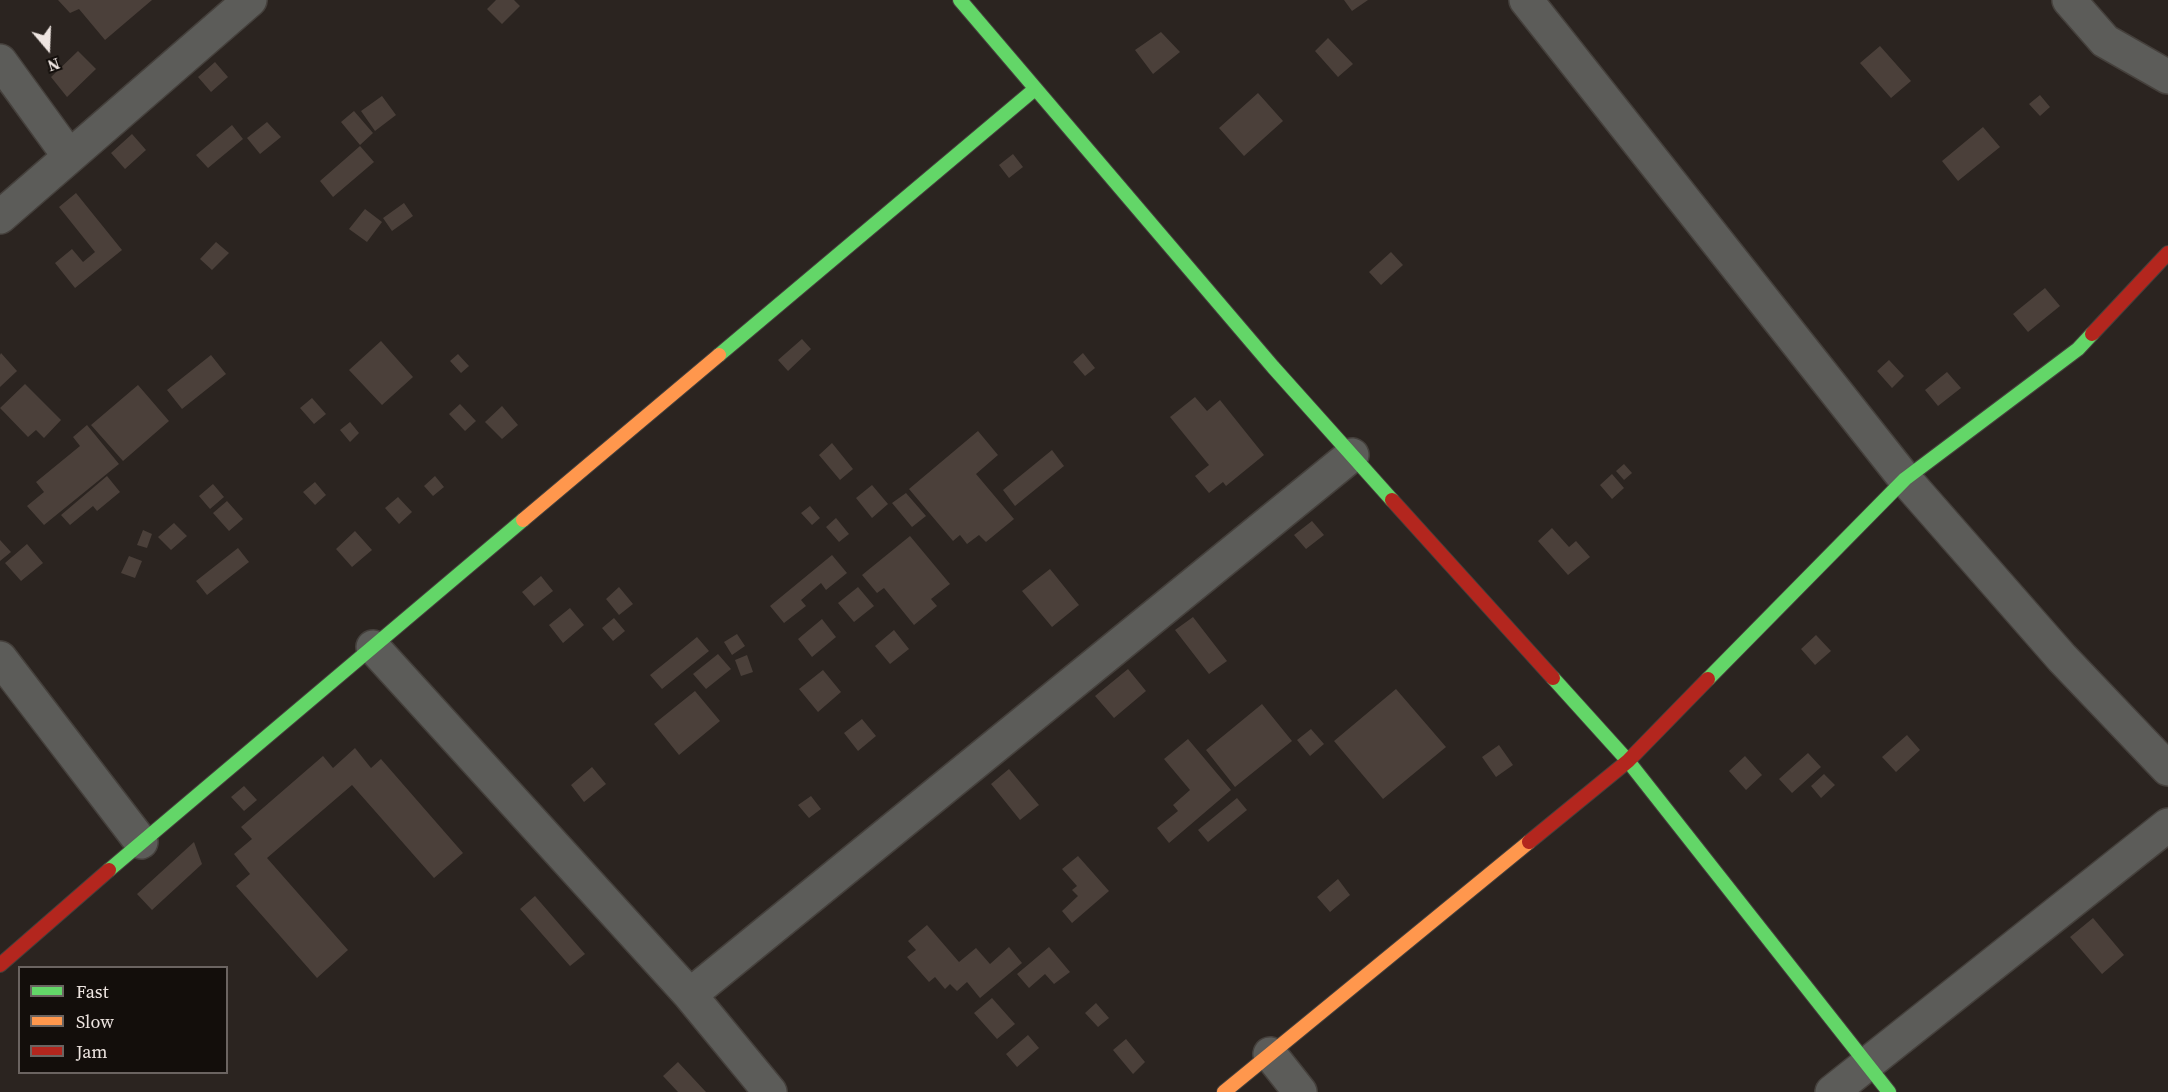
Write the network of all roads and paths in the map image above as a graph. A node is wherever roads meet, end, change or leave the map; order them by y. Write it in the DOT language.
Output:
graph roads {
  1 [pos="250,0"];
  2 [pos="960,0"];
  3 [pos="1526,0"];
  4 [pos="2069,0"];
  5 [pos="0,61"];
  6 [pos="2168,77"];
  7 [pos="1035,89"];
  8 [pos="69,156"];
  9 [pos="0,217"];
  10 [pos="2168,253"];
  11 [pos="1352,455"];
  12 [pos="1905,479"];
  13 [pos="373,647"];
  14 [pos="0,658"];
  15 [pos="1628,761"];
  16 [pos="2168,769"];
  17 [pos="2168,825"];
  18 [pos="141,842"];
  19 [pos="0,965"];
  20 [pos="690,995"];
  21 [pos="1270,1054"];
  22 [pos="1866,1064"];
  23 [pos="770,1092"];
  24 [pos="1224,1092"];
  25 [pos="1300,1092"];
  26 [pos="1832,1092"];
  27 [pos="1889,1092"];
  1 -- 8 [label="street"];
  2 -- 7 [label="street"];
  3 -- 12 [label="street"];
  4 -- 6 [label="street"];
  5 -- 8 [label="street"];
  7 -- 11 [label="street"];
  7 -- 13 [label="street"];
  8 -- 9 [label="street"];
  10 -- 12 [label="street"];
  11 -- 15 [label="street"];
  11 -- 20 [label="street"];
  12 -- 15 [label="street"];
  12 -- 16 [label="street"];
  13 -- 18 [label="street"];
  13 -- 20 [label="street"];
  14 -- 18 [label="street"];
  15 -- 21 [label="street"];
  15 -- 22 [label="street"];
  17 -- 22 [label="street"];
  18 -- 19 [label="street"];
  20 -- 23 [label="street"];
  21 -- 24 [label="street"];
  21 -- 25 [label="street"];
  22 -- 26 [label="street"];
  22 -- 27 [label="street"];
}
